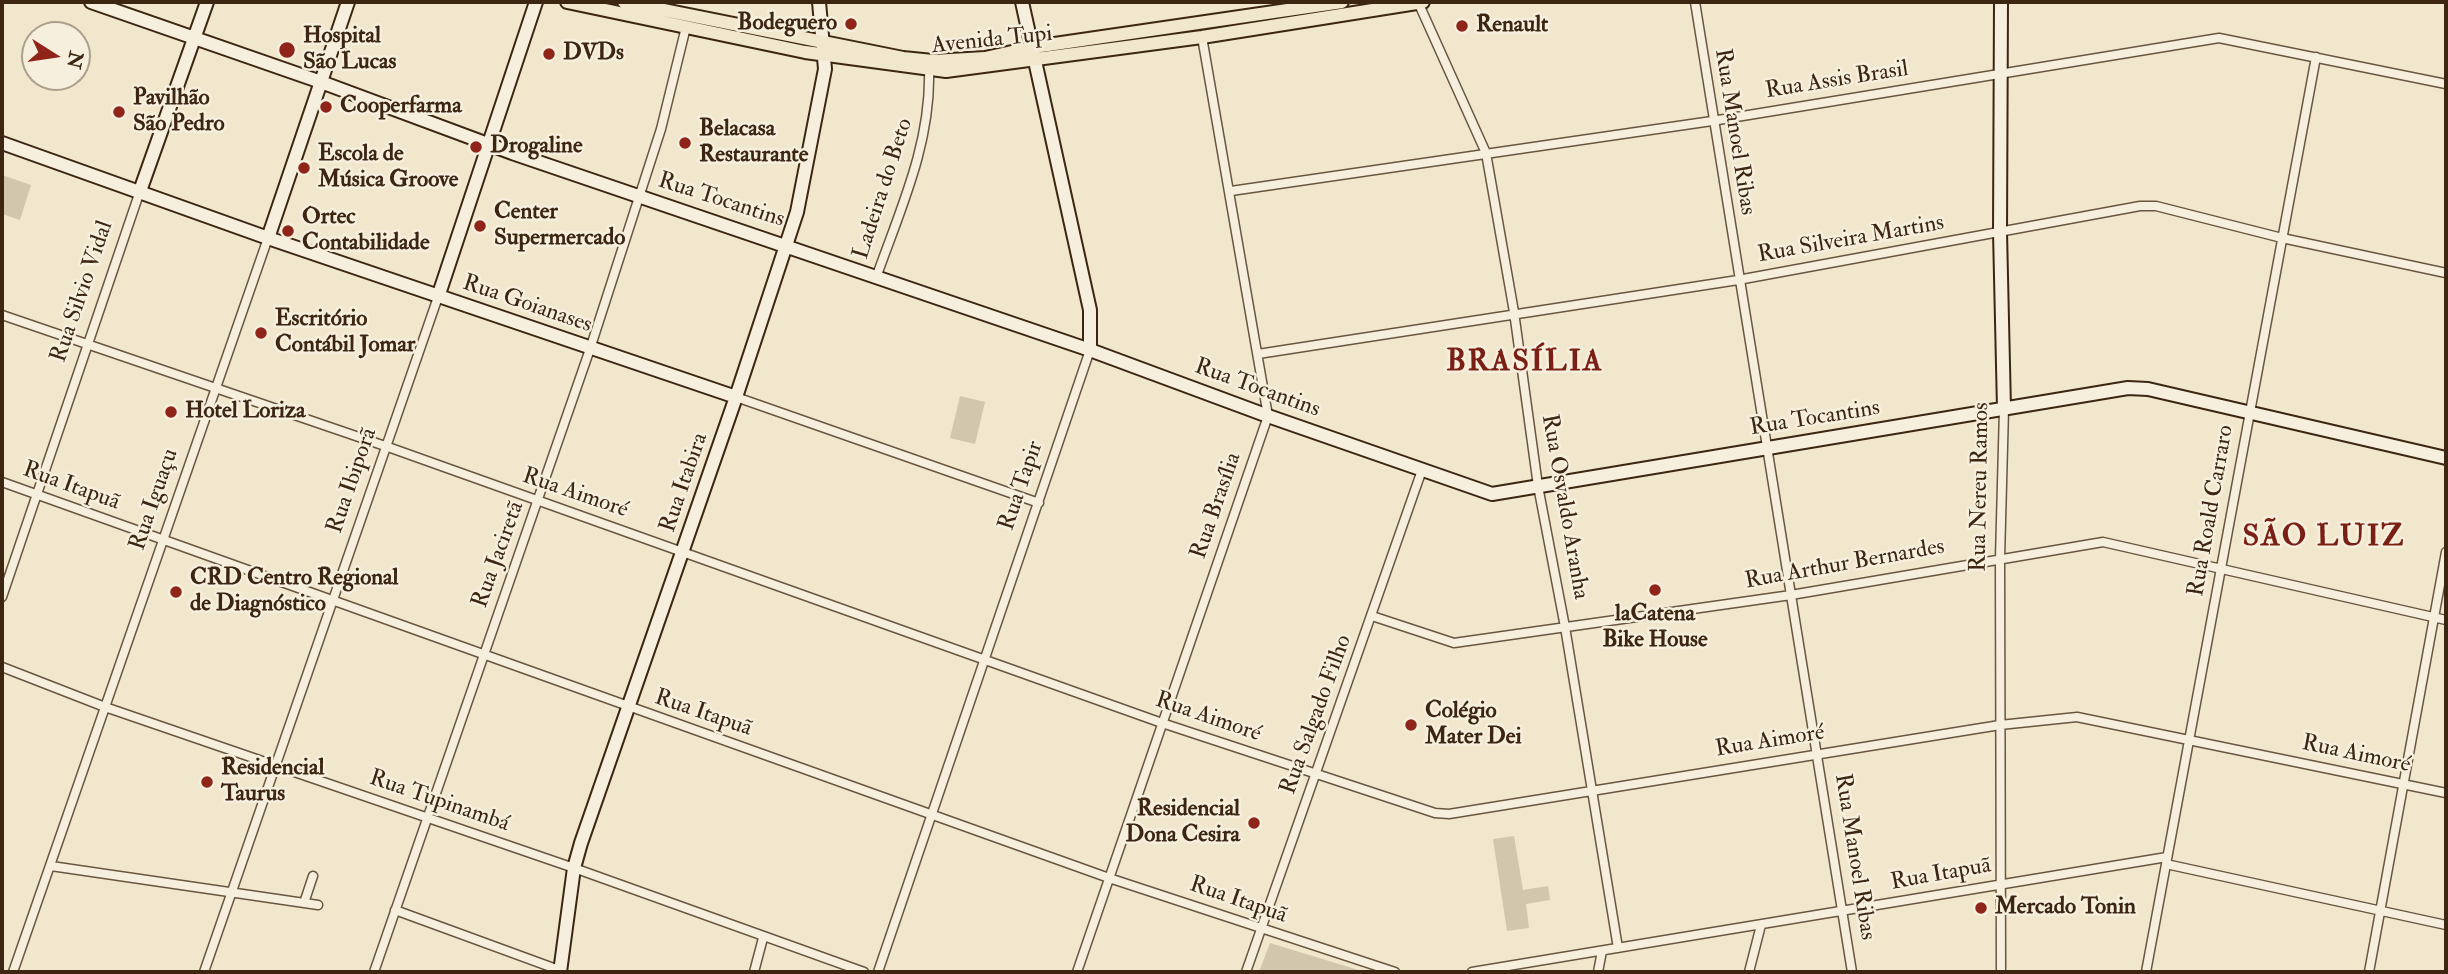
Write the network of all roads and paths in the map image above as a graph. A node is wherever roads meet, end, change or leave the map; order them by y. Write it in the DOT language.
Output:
graph roads {
  1 [pos="90,2"];
  2 [pos="207,2"];
  3 [pos="348,2"];
  4 [pos="536,2"];
  5 [pos="567,2"];
  6 [pos="624,2"];
  7 [pos="819,2"];
  8 [pos="1021,2"];
  9 [pos="1342,2"];
  10 [pos="1420,2"];
  11 [pos="1695,2"];
  12 [pos="2001,2"];
  13 [pos="686,27"];
  14 [pos="1202,37"];
  15 [pos="194,38"];
  16 [pos="824,49"];
  17 [pos="1035,54"];
  18 [pos="2316,57"];
  19 [pos="929,71"];
  20 [pos="2001,74"];
  21 [pos="321,82"];
  22 [pos="2446,84"];
  23 [pos="1712,121"];
  24 [pos="2,143"];
  25 [pos="490,145"];
  26 [pos="1486,153"];
  27 [pos="140,191"];
  28 [pos="1231,191"];
  29 [pos="639,196"];
  30 [pos="2000,232"];
  31 [pos="268,238"];
  32 [pos="2282,239"];
  33 [pos="787,245"];
  34 [pos="2446,273"];
  35 [pos="876,278"];
  36 [pos="1738,280"];
  37 [pos="438,297"];
  38 [pos="1514,313"];
  39 [pos="2,315"];
  40 [pos="86,344"];
  41 [pos="590,349"];
  42 [pos="1090,350"];
  43 [pos="1258,354"];
  44 [pos="216,388"];
  45 [pos="736,397"];
  46 [pos="2004,409"];
  47 [pos="2249,414"];
  48 [pos="1268,416"];
  49 [pos="388,447"];
  50 [pos="1767,448"];
  51 [pos="2446,458"];
  52 [pos="1422,470"];
  53 [pos="2,482"];
  54 [pos="1538,485"];
  55 [pos="36,494"];
  56 [pos="539,502"];
  57 [pos="1039,503"];
  58 [pos="162,541"];
  59 [pos="2446,552"];
  60 [pos="682,554"];
  61 [pos="2000,558"];
  62 [pos="2220,571"];
  63 [pos="1791,595"];
  64 [pos="2,597"];
  65 [pos="334,599"];
  66 [pos="1372,616"];
  67 [pos="2434,617"];
  68 [pos="2446,620"];
  69 [pos="1565,626"];
  70 [pos="484,654"];
  71 [pos="985,659"];
  72 [pos="2,667"];
  73 [pos="105,707"];
  74 [pos="629,709"];
  75 [pos="1162,723"];
  76 [pos="2000,725"];
  77 [pos="2189,739"];
  78 [pos="1818,754"];
  79 [pos="276,766"];
  80 [pos="1316,775"];
  81 [pos="2404,785"];
  82 [pos="1593,790"];
  83 [pos="2446,793"];
  84 [pos="933,815"];
  85 [pos="427,818"];
  86 [pos="2166,860"];
  87 [pos="51,866"];
  88 [pos="574,868"];
  89 [pos="313,876"];
  90 [pos="1110,878"];
  91 [pos="2002,884"];
  92 [pos="232,892"];
  93 [pos="304,903"];
  94 [pos="318,905"];
  95 [pos="395,910"];
  96 [pos="1844,911"];
  97 [pos="2381,911"];
  98 [pos="1761,925"];
  99 [pos="2446,925"];
  100 [pos="1261,930"];
  101 [pos="763,938"];
  102 [pos="1618,948"];
  103 [pos="1602,951"];
  104 [pos="560,971"];
  105 [pos="13,972"];
  106 [pos="204,972"];
  107 [pos="374,972"];
  108 [pos="754,972"];
  109 [pos="864,972"];
  110 [pos="878,972"];
  111 [pos="1077,972"];
  112 [pos="1246,972"];
  113 [pos="1395,972"];
  114 [pos="1472,972"];
  115 [pos="1598,972"];
  116 [pos="1749,972"];
  117 [pos="1852,972"];
  118 [pos="2001,972"];
  119 [pos="2146,972"];
  120 [pos="2369,972"];
  1 -- 15 [label="street, Rua Tocantins"];
  2 -- 15 [label="street, Rua Silvio Vidal"];
  3 -- 21 [label="street, Rua Iguaçu"];
  4 -- 25 [label="street, Rua Ibiporã"];
  5 -- 13 [label="main road, Avenida Tupi"];
  6 -- 16 [label="main road, Avenida Tupi"];
  7 -- 16 [label="street, Rua Itabira"];
  8 -- 17 [label="street, Rua Tapir"];
  9 -- 17 [label="main road, Avenida Tupi"];
  10 -- 14 [label="main road, Avenida Tupi"];
  10 -- 26 [label="street, Rua Osvaldo Aranha"];
  11 -- 23 [label="street, Rua Manoel Ribas"];
  12 -- 20 [label="street, Rua Nereu Ramos"];
  13 -- 16 [label="main road, Avenida Tupi"];
  13 -- 29 [label="street, Rua Jaciretã"];
  14 -- 17 [label="main road, Avenida Tupi"];
  14 -- 28 [label="street, Rua Brasília"];
  15 -- 21 [label="street, Rua Tocantins"];
  15 -- 27 [label="street, Rua Silvio Vidal"];
  16 -- 17 [label="main road, Avenida Tupi"];
  16 -- 19 [label="main road, Avenida Tupi"];
  16 -- 33 [label="street, Rua Itabira"];
  17 -- 19 [label="main road, Avenida Tupi"];
  17 -- 42 [label="street, Rua Tapir"];
  18 -- 20 [label="street, Rua Assis Brasil"];
  18 -- 22 [label="street, Rua Assis Brasil"];
  18 -- 32 [label="street, Rua Roald Carraro"];
  19 -- 35 [label="street, Ladeira do Beto"];
  20 -- 23 [label="street, Rua Assis Brasil"];
  20 -- 30 [label="street, Rua Nereu Ramos"];
  21 -- 25 [label="street, Rua Tocantins"];
  21 -- 31 [label="street, Rua Iguaçu"];
  23 -- 26 [label="street, Rua Assis Brasil"];
  23 -- 36 [label="street, Rua Manoel Ribas"];
  24 -- 27 [label="street, Rua Goianases"];
  25 -- 29 [label="street, Rua Tocantins"];
  25 -- 37 [label="street, Rua Ibiporã"];
  26 -- 28 [label="street, Rua Assis Brasil"];
  26 -- 38 [label="street, Rua Osvaldo Aranha"];
  27 -- 31 [label="street, Rua Goianases"];
  27 -- 40 [label="street, Rua Silvio Vidal"];
  28 -- 43 [label="street, Rua Brasília"];
  29 -- 33 [label="street, Rua Tocantins"];
  29 -- 41 [label="street, Rua Jaciretã"];
  30 -- 32 [label="street, Rua Silveira Martins"];
  30 -- 36 [label="street, Rua Silveira Martins"];
  30 -- 46 [label="street, Rua Nereu Ramos"];
  31 -- 37 [label="street, Rua Goianases"];
  31 -- 44 [label="street, Rua Iguaçu"];
  32 -- 34 [label="street, Rua Silveira Martins"];
  32 -- 47 [label="street, Rua Roald Carraro"];
  33 -- 35 [label="street, Rua Tocantins"];
  33 -- 45 [label="street, Rua Itabira"];
  35 -- 42 [label="street, Rua Tocantins"];
  36 -- 38 [label="street, Rua Silveira Martins"];
  36 -- 50 [label="street, Rua Manoel Ribas"];
  37 -- 41 [label="street, Rua Goianases"];
  37 -- 49 [label="street, Rua Ibiporã"];
  38 -- 43 [label="street, Rua Silveira Martins"];
  38 -- 54 [label="street, Rua Osvaldo Aranha"];
  39 -- 40 [label="street, Rua Aimoré"];
  40 -- 44 [label="street, Rua Aimoré"];
  40 -- 55 [label="street, Rua Silvio Vidal"];
  41 -- 45 [label="street, Rua Goianases"];
  41 -- 56 [label="street, Rua Jaciretã"];
  42 -- 48 [label="street, Rua Tocantins"];
  42 -- 57 [label="street, Rua Tapir"];
  43 -- 48 [label="street, Rua Brasília"];
  44 -- 49 [label="street, Rua Aimoré"];
  44 -- 58 [label="street, Rua Iguaçu"];
  45 -- 57 [label="street, Rua Goianases"];
  45 -- 60 [label="street, Rua Itabira"];
  46 -- 47 [label="street, Rua Tocantins"];
  46 -- 50 [label="street, Rua Tocantins"];
  46 -- 61 [label="street, Rua Nereu Ramos"];
  47 -- 51 [label="street, Rua Tocantins"];
  47 -- 62 [label="street, Rua Roald Carraro"];
  48 -- 52 [label="street, Rua Tocantins"];
  48 -- 75 [label="street, Rua Brasília"];
  49 -- 56 [label="street, Rua Aimoré"];
  49 -- 65 [label="street, Rua Ibiporã"];
  50 -- 54 [label="street, Rua Tocantins"];
  50 -- 63 [label="street, Rua Manoel Ribas"];
  52 -- 54 [label="street, Rua Tocantins"];
  52 -- 66 [label="street, Rua Salgado Filho"];
  53 -- 55 [label="street, Rua Itapuã"];
  54 -- 69 [label="street, Rua Osvaldo Aranha"];
  55 -- 58 [label="street, Rua Itapuã"];
  55 -- 64 [label="street, Rua Silvio Vidal"];
  56 -- 60 [label="street, Rua Aimoré"];
  56 -- 70 [label="street, Rua Jaciretã"];
  57 -- 71 [label="street, Rua Tapir"];
  58 -- 65 [label="street, Rua Itapuã"];
  58 -- 73 [label="street, Rua Iguaçu"];
  59 -- 67 [label="street"];
  60 -- 71 [label="street, Rua Aimoré"];
  60 -- 74 [label="street, Rua Itabira"];
  61 -- 62 [label="street, Rua Arthur Bernardes"];
  61 -- 63 [label="street, Rua Arthur Bernardes"];
  61 -- 76 [label="street, Rua Nereu Ramos"];
  62 -- 67 [label="street, Rua Arthur Bernardes"];
  62 -- 77 [label="street, Rua Roald Carraro"];
  63 -- 69 [label="street, Rua Arthur Bernardes"];
  63 -- 78 [label="street, Rua Manoel Ribas"];
  65 -- 70 [label="street, Rua Itapuã"];
  65 -- 79 [label="street, Rua Ibiporã"];
  66 -- 69 [label="street, Rua Arthur Bernardes"];
  66 -- 80 [label="street, Rua Salgado Filho"];
  67 -- 68 [label="street, Rua Arthur Bernardes"];
  67 -- 81 [label="street"];
  69 -- 82 [label="street, Rua Osvaldo Aranha"];
  70 -- 74 [label="street, Rua Itapuã"];
  70 -- 85 [label="street, Rua Jaciretã"];
  71 -- 75 [label="street, Rua Aimoré"];
  71 -- 84 [label="street, Rua Tapir"];
  72 -- 73 [label="street, Rua Tupinambá"];
  73 -- 79 [label="street, Rua Tupinambá"];
  73 -- 87 [label="street, Rua Iguaçu"];
  74 -- 84 [label="street, Rua Itapuã"];
  74 -- 88 [label="street, Rua Itabira"];
  75 -- 80 [label="street, Rua Aimoré"];
  75 -- 90 [label="street, Rua Brasília"];
  76 -- 77 [label="street, Rua Aimoré"];
  76 -- 78 [label="street, Rua Aimoré"];
  76 -- 91 [label="street, Rua Nereu Ramos"];
  77 -- 81 [label="street, Rua Aimoré"];
  77 -- 86 [label="street, Rua Roald Carraro"];
  78 -- 82 [label="street, Rua Aimoré"];
  78 -- 96 [label="street, Rua Manoel Ribas"];
  79 -- 85 [label="street, Rua Tupinambá"];
  79 -- 92 [label="street, Rua Ibiporã"];
  80 -- 82 [label="street, Rua Aimoré"];
  80 -- 100 [label="street, Rua Salgado Filho"];
  81 -- 83 [label="street, Rua Aimoré"];
  81 -- 97 [label="street"];
  82 -- 102 [label="street, Rua Osvaldo Aranha"];
  84 -- 90 [label="street, Rua Itapuã"];
  84 -- 110 [label="street, Rua Tapir"];
  85 -- 88 [label="street, Rua Tupinambá"];
  85 -- 95 [label="street, Rua Jaciretã"];
  86 -- 91 [label="street, Rua Itapuã"];
  86 -- 97 [label="street, Rua Itapuã"];
  86 -- 119 [label="street, Rua Roald Carraro"];
  87 -- 92 [label="street"];
  87 -- 105 [label="street, Rua Iguaçu"];
  88 -- 101 [label="street, Rua Tupinambá"];
  88 -- 104 [label="street, Rua Itabira"];
  89 -- 93 [label="street"];
  90 -- 100 [label="street, Rua Itapuã"];
  90 -- 111 [label="street, Rua Brasília"];
  91 -- 96 [label="street, Rua Itapuã"];
  91 -- 118 [label="street, Rua Nereu Ramos"];
  92 -- 93 [label="street"];
  92 -- 106 [label="street, Rua Ibiporã"];
  93 -- 94 [label="street"];
  95 -- 104 [label="street"];
  95 -- 107 [label="street, Rua Jaciretã"];
  96 -- 98 [label="street, Rua Itapuã"];
  96 -- 117 [label="street, Rua Manoel Ribas"];
  97 -- 99 [label="street, Rua Itapuã"];
  97 -- 120 [label="street"];
  98 -- 102 [label="street, Rua Itapuã"];
  98 -- 116 [label="street"];
  100 -- 112 [label="street, Rua Salgado Filho"];
  100 -- 113 [label="street, Rua Itapuã"];
  101 -- 108 [label="street"];
  101 -- 109 [label="street, Rua Tupinambá"];
  102 -- 103 [label="street, Rua Itapuã"];
  103 -- 114 [label="street, Rua Itapuã"];
  103 -- 115 [label="street"];
}
